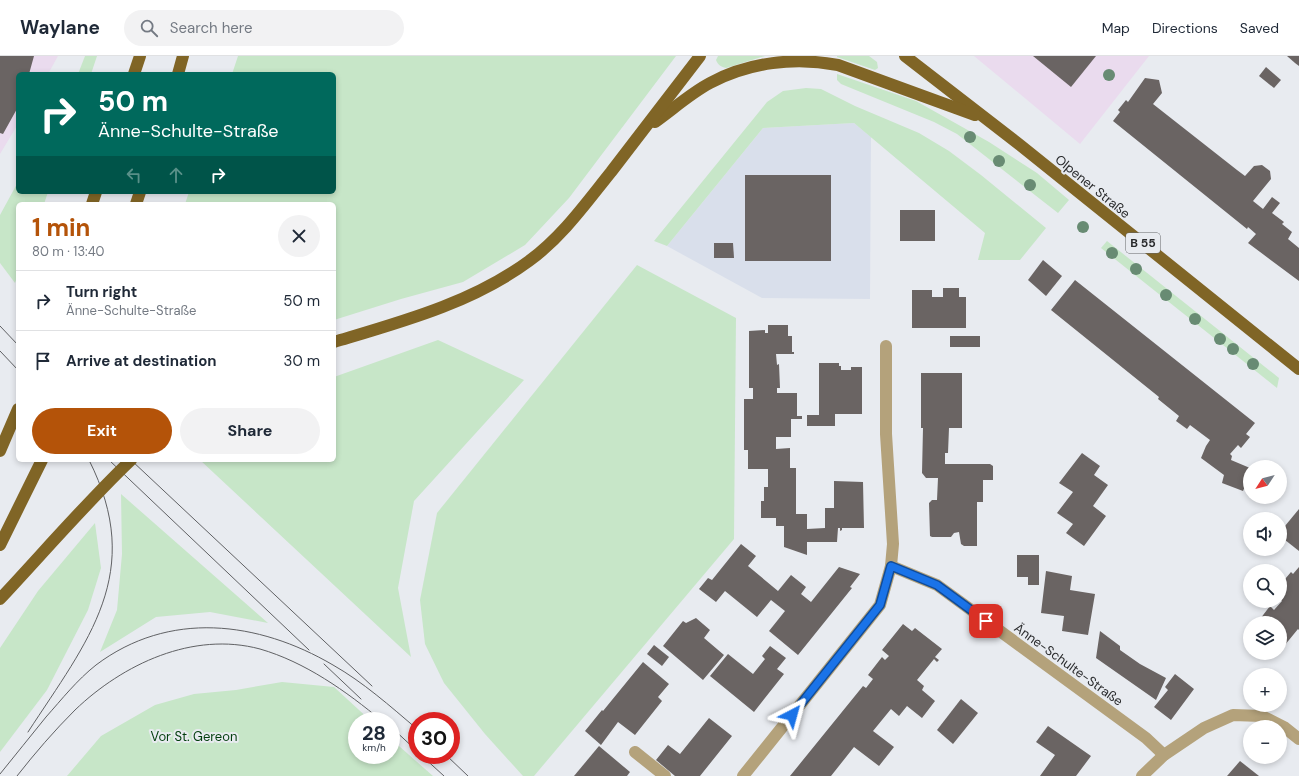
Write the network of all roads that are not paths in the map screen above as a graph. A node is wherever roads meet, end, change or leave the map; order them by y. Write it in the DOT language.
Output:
graph roads {
  1 [pos="140,56"];
  2 [pos="183,56"];
  3 [pos="700,56"];
  4 [pos="905,56"];
  5 [pos="135,72"];
  6 [pos="179,72"];
  7 [pos="986,119"];
  8 [pos="644,130"];
  9 [pos="336,341"];
  10 [pos="886,346"];
  11 [pos="1299,368"];
  12 [pos="16,414"];
  13 [pos="0,451"];
  14 [pos="41,462"];
  15 [pos="130,462"];
  16 [pos="0,546"];
  17 [pos="891,566"];
  18 [pos="0,599"];
  19 [pos="1299,739"];
  20 [pos="635,752"];
  21 [pos="1164,755"];
  22 [pos="665,776"];
  23 [pos="743,776"];
  24 [pos="1142,776"];
  1 -- 5 [label="main road"];
  2 -- 6 [label="main road"];
  3 -- 8 [label="main road"];
  4 -- 7 [label="main road, Olpener Straße / B 55"];
  7 -- 8 [label="main road, B 55"];
  7 -- 11 [label="main road, Olpener Straße / B 55"];
  8 -- 9 [label="main road"];
  10 -- 17 [label="street"];
  12 -- 13 [label="main road"];
  14 -- 16 [label="main road"];
  15 -- 18 [label="main road, bridge"];
  17 -- 21 [label="street, Änne-Schulte-Straße"];
  17 -- 23 [label="street"];
  19 -- 21 [label="street"];
  20 -- 22 [label="street"];
  21 -- 24 [label="street"];
}
